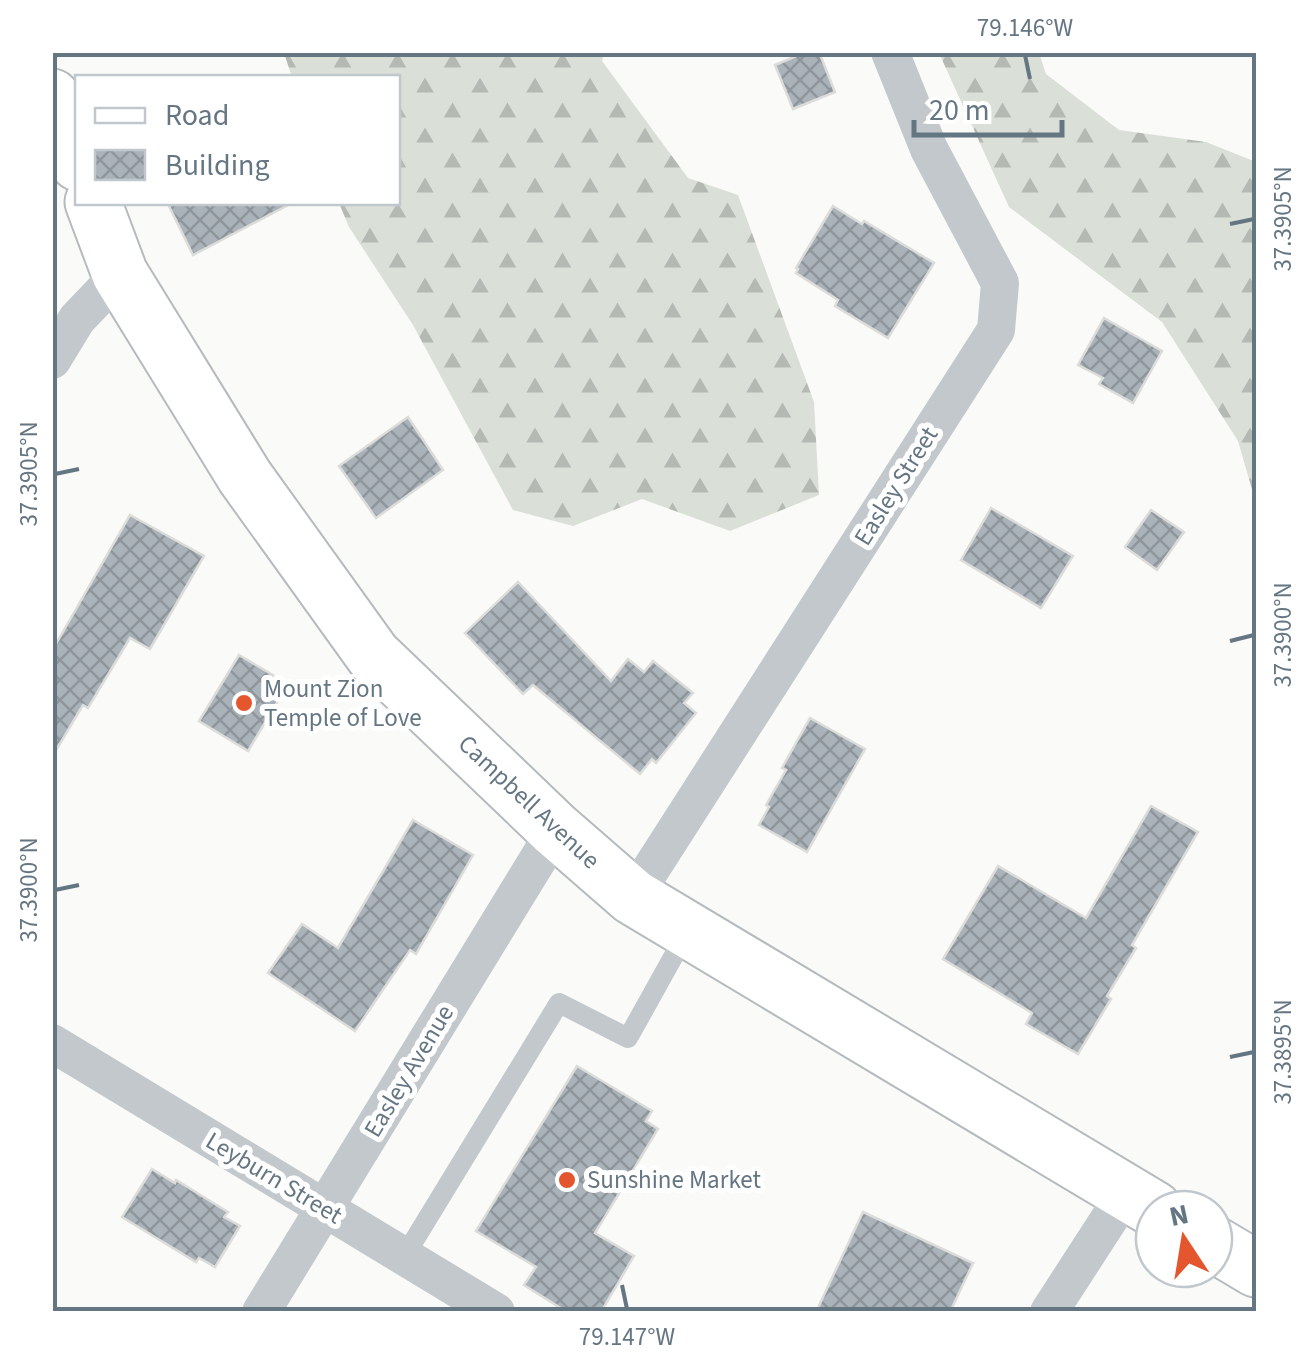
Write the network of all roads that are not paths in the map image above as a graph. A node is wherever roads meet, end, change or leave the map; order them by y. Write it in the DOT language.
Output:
graph roads {
  1 [pos="890,52"];
  2 [pos="52,97"];
  3 [pos="75,155"];
  4 [pos="93,205"];
  5 [pos="120,274"];
  6 [pos="52,360"];
  7 [pos="556,830"];
  8 [pos="633,897"];
  9 [pos="688,930"];
  10 [pos="52,1043"];
  11 [pos="1134,1197"];
  12 [pos="1134,1208"];
  13 [pos="325,1209"];
  14 [pos="1234,1256"];
  15 [pos="404,1257"];
  16 [pos="1256,1269"];
  17 [pos="262,1312"];
  18 [pos="496,1312"];
  19 [pos="1049,1312"];
  1 -- 8 [label="street, Easley Street"];
  2 -- 3 [label="main road"];
  4 -- 5 [label="main road, Campbell Avenue"];
  5 -- 6 [label="street"];
  5 -- 7 [label="main road, Campbell Avenue"];
  7 -- 8 [label="main road, Campbell Avenue"];
  7 -- 13 [label="street, Easley Avenue"];
  8 -- 9 [label="main road, Campbell Avenue"];
  9 -- 11 [label="main road, Campbell Avenue"];
  9 -- 15 [label="lane"];
  10 -- 13 [label="street, Leyburn Street"];
  12 -- 19 [label="street"];
  13 -- 15 [label="street, Leyburn Street"];
  13 -- 17 [label="street, Easley Avenue"];
  14 -- 16 [label="main road"];
  15 -- 18 [label="street, Leyburn Street"];
}
